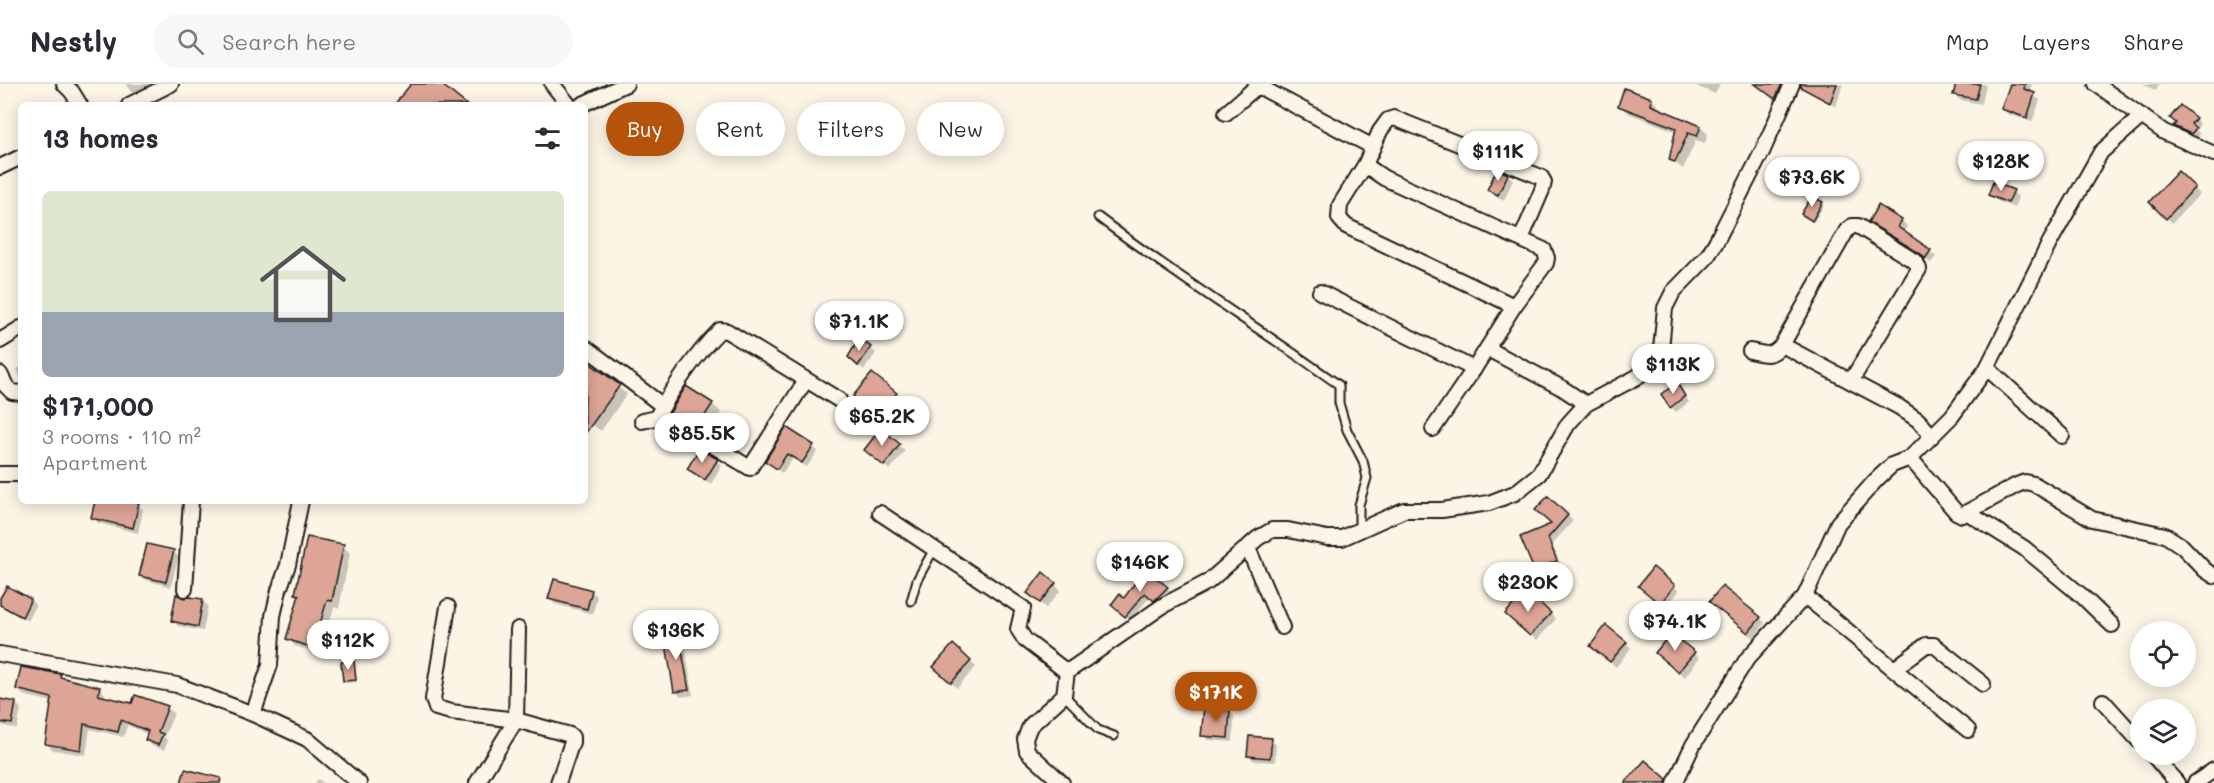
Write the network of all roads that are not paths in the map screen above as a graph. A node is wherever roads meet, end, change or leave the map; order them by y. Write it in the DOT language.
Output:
graph roads {
  1 [pos="64,84"];
  2 [pos="171,84"];
  3 [pos="552,84"];
  4 [pos="626,84"];
  5 [pos="1792,84"];
  6 [pos="2096,84"];
  7 [pos="78,102"];
  8 [pos="135,102"];
  9 [pos="567,102"];
  10 [pos="587,102"];
  11 [pos="1226,114"];
  12 [pos="2142,116"];
  13 [pos="1373,147"];
  14 [pos="2214,154"];
  15 [pos="18,158"];
  16 [pos="1365,165"];
  17 [pos="0,167"];
  18 [pos="1098,217"];
  19 [pos="1521,239"];
  20 [pos="1320,292"];
  21 [pos="1514,306"];
  22 [pos="18,330"];
  23 [pos="0,341"];
  24 [pos="1782,345"];
  25 [pos="588,349"];
  26 [pos="1488,349"];
  27 [pos="1750,351"];
  28 [pos="1987,368"];
  29 [pos="1474,369"];
  30 [pos="0,374"];
  31 [pos="806,380"];
  32 [pos="1851,381"];
  33 [pos="18,393"];
  34 [pos="839,400"];
  35 [pos="1586,404"];
  36 [pos="663,406"];
  37 [pos="1433,429"];
  38 [pos="1932,436"];
  39 [pos="2062,436"];
  40 [pos="1910,458"];
  41 [pos="0,474"];
  42 [pos="18,474"];
  43 [pos="191,504"];
  44 [pos="300,504"];
  45 [pos="880,513"];
  46 [pos="1968,513"];
  47 [pos="1359,530"];
  48 [pos="1248,548"];
  49 [pos="934,549"];
  50 [pos="2214,576"];
  51 [pos="185,589"];
  52 [pos="1805,596"];
  53 [pos="911,601"];
  54 [pos="448,607"];
  55 [pos="2112,626"];
  56 [pos="1282,627"];
  57 [pos="518,629"];
  58 [pos="0,654"];
  59 [pos="1894,669"];
  60 [pos="1067,672"];
  61 [pos="1983,684"];
  62 [pos="1064,695"];
  63 [pos="2103,701"];
  64 [pos="253,714"];
  65 [pos="516,720"];
  66 [pos="1968,730"];
  67 [pos="2130,731"];
  68 [pos="1114,736"];
  69 [pos="2161,765"];
  70 [pos="2214,770"];
  71 [pos="359,783"];
  72 [pos="477,783"];
  73 [pos="558,783"];
  74 [pos="1062,783"];
  75 [pos="1675,783"];
  76 [pos="2177,783"];
  77 [pos="2195,783"];
  1 -- 7 [label="street"];
  2 -- 8 [label="street"];
  3 -- 9 [label="street"];
  4 -- 10 [label="street"];
  5 -- 35 [label="street"];
  6 -- 12 [label="street"];
  11 -- 13 [label="street"];
  12 -- 14 [label="street"];
  12 -- 28 [label="street"];
  13 -- 16 [label="street"];
  13 -- 19 [label="street"];
  15 -- 17 [label="street"];
  16 -- 19 [label="street"];
  16 -- 21 [label="street"];
  18 -- 47 [label="lane"];
  19 -- 21 [label="street"];
  20 -- 29 [label="street"];
  21 -- 26 [label="street"];
  22 -- 23 [label="street"];
  24 -- 27 [label="street"];
  24 -- 32 [label="street"];
  24 -- 32 [label="street"];
  25 -- 36 [label="street"];
  26 -- 29 [label="street"];
  26 -- 35 [label="street"];
  28 -- 38 [label="street"];
  28 -- 39 [label="street"];
  29 -- 37 [label="street"];
  30 -- 33 [label="street"];
  31 -- 34 [label="street"];
  31 -- 36 [label="street"];
  31 -- 36 [label="street"];
  32 -- 38 [label="street"];
  35 -- 47 [label="street"];
  38 -- 40 [label="street"];
  40 -- 46 [label="street"];
  40 -- 52 [label="street"];
  41 -- 42 [label="street"];
  43 -- 51 [label="street"];
  44 -- 64 [label="street"];
  45 -- 49 [label="street"];
  46 -- 50 [label="street"];
  46 -- 55 [label="street"];
  47 -- 48 [label="street"];
  48 -- 56 [label="street"];
  48 -- 60 [label="street"];
  49 -- 53 [label="lane"];
  49 -- 60 [label="street"];
  52 -- 59 [label="street"];
  52 -- 75 [label="street"];
  54 -- 65 [label="street"];
  57 -- 65 [label="street"];
  58 -- 64 [label="street"];
  59 -- 61 [label="street"];
  59 -- 66 [label="street"];
  60 -- 62 [label="street"];
  62 -- 68 [label="lane"];
  62 -- 74 [label="street"];
  63 -- 67 [label="street"];
  64 -- 71 [label="street"];
  65 -- 72 [label="street"];
  65 -- 73 [label="street"];
  69 -- 76 [label="street"];
  70 -- 77 [label="street"];
}
